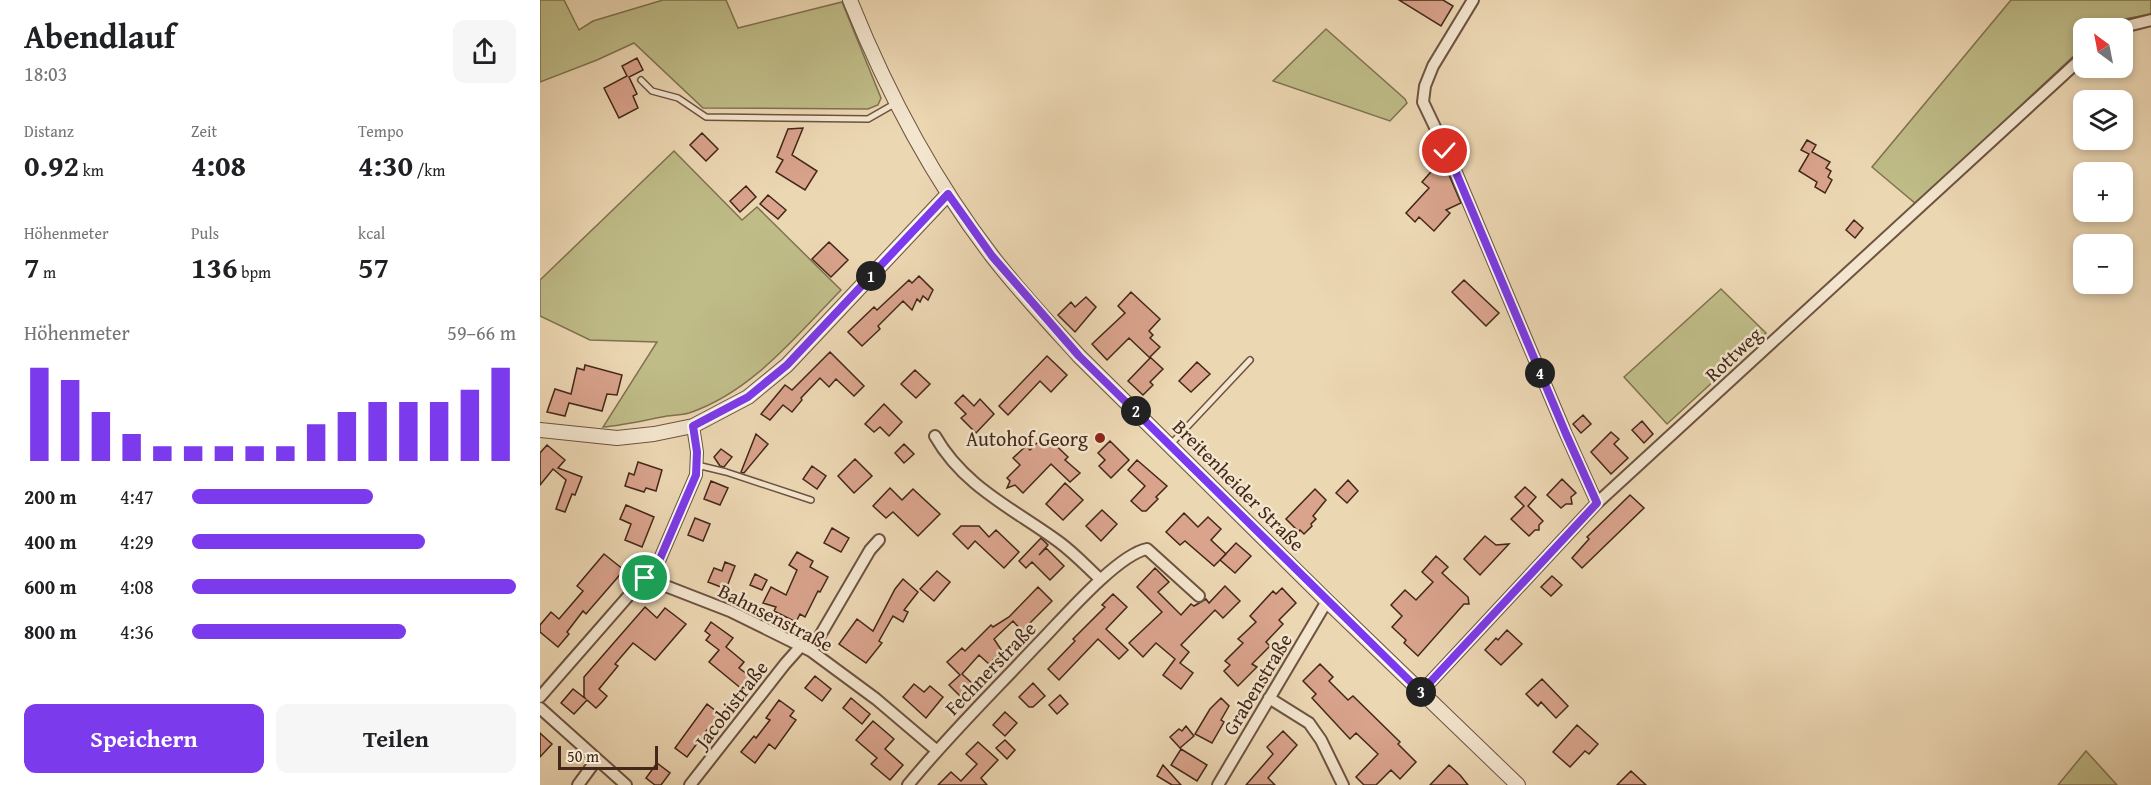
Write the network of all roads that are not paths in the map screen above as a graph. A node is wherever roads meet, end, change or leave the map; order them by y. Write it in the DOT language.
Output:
graph roads {
  1 [pos="850,0"];
  2 [pos="1473,0"];
  3 [pos="2151,20"];
  4 [pos="2133,24"];
  5 [pos="2073,66"];
  6 [pos="641,80"];
  7 [pos="896,103"];
  8 [pos="948,194"];
  9 [pos="1250,360"];
  10 [pos="693,426"];
  11 [pos="540,430"];
  12 [pos="935,436"];
  13 [pos="1170,444"];
  14 [pos="697,465"];
  15 [pos="811,500"];
  16 [pos="1597,503"];
  17 [pos="879,540"];
  18 [pos="645,578"];
  19 [pos="1100,579"];
  20 [pos="1199,596"];
  21 [pos="1327,601"];
  22 [pos="806,649"];
  23 [pos="1421,692"];
  24 [pos="540,697"];
  25 [pos="1269,698"];
  26 [pos="540,708"];
  27 [pos="936,750"];
  28 [pos="597,759"];
  29 [pos="578,785"];
  30 [pos="626,785"];
  31 [pos="690,785"];
  32 [pos="908,785"];
  33 [pos="1218,785"];
  34 [pos="1343,785"];
  35 [pos="1518,785"];
  1 -- 7 [label="street, Breitenheider Straße"];
  2 -- 16 [label="street"];
  3 -- 4 [label="street"];
  5 -- 16 [label="street, Rottweg"];
  6 -- 7 [label="lane"];
  7 -- 8 [label="street, Breitenheider Straße"];
  8 -- 10 [label="street"];
  8 -- 13 [label="street, Breitenheider Straße"];
  9 -- 13 [label="lane"];
  10 -- 11 [label="street"];
  10 -- 14 [label="street"];
  12 -- 19 [label="street"];
  13 -- 21 [label="street, Breitenheider Straße"];
  14 -- 15 [label="lane"];
  14 -- 18 [label="street"];
  16 -- 23 [label="street, Rottweg"];
  17 -- 22 [label="street, Jacobistraße"];
  18 -- 22 [label="street, Bahnsenstraße"];
  18 -- 24 [label="street"];
  19 -- 20 [label="street, Fechnerstraße"];
  19 -- 27 [label="street, Fechnerstraße"];
  21 -- 23 [label="street, Breitenheider Straße"];
  21 -- 25 [label="street, Grabenstraße"];
  22 -- 27 [label="street, Bahnsenstraße"];
  22 -- 31 [label="street, Jacobistraße"];
  23 -- 35 [label="street, Breitenheider Straße"];
  25 -- 33 [label="street, Grabenstraße"];
  25 -- 34 [label="street"];
  26 -- 28 [label="street"];
  27 -- 32 [label="street, Fechnerstraße"];
  28 -- 29 [label="street"];
  28 -- 30 [label="street"];
}
